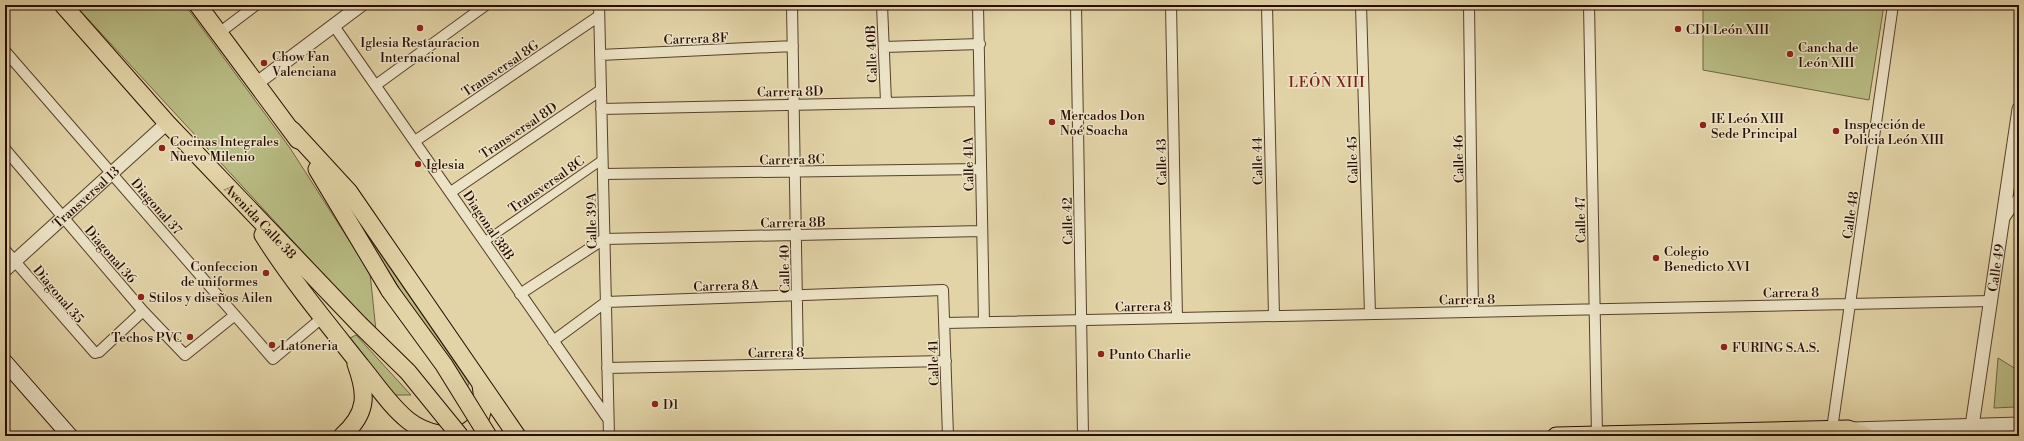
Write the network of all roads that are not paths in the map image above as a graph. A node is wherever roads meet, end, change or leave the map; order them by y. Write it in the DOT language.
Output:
graph roads {
  1 [pos="63,5"];
  2 [pos="198,5"];
  3 [pos="256,5"];
  4 [pos="361,5"];
  5 [pos="486,5"];
  6 [pos="599,5"];
  7 [pos="792,5"];
  8 [pos="882,5"];
  9 [pos="978,5"];
  10 [pos="1076,5"];
  11 [pos="1171,5"];
  12 [pos="1267,5"];
  13 [pos="1361,5"];
  14 [pos="1469,5"];
  15 [pos="1589,5"];
  16 [pos="1893,5"];
  17 [pos="71,11"];
  18 [pos="599,16"];
  19 [pos="334,26"];
  20 [pos="219,33"];
  21 [pos="980,44"];
  22 [pos="793,46"];
  23 [pos="884,47"];
  24 [pos="5,52"];
  25 [pos="600,55"];
  26 [pos="257,83"];
  27 [pos="376,85"];
  28 [pos="601,90"];
  29 [pos="980,100"];
  30 [pos="886,102"];
  31 [pos="794,104"];
  32 [pos="601,109"];
  33 [pos="2019,109"];
  34 [pos="167,123"];
  35 [pos="292,130"];
  36 [pos="415,141"];
  37 [pos="5,150"];
  38 [pos="602,160"];
  39 [pos="981,169"];
  40 [pos="795,172"];
  41 [pos="111,174"];
  42 [pos="603,174"];
  43 [pos="451,192"];
  44 [pos="2019,197"];
  45 [pos="243,204"];
  46 [pos="63,217"];
  47 [pos="2003,220"];
  48 [pos="982,231"];
  49 [pos="796,235"];
  50 [pos="604,239"];
  51 [pos="484,242"];
  52 [pos="5,250"];
  53 [pos="15,261"];
  54 [pos="5,270"];
  55 [pos="943,290"];
  56 [pos="520,294"];
  57 [pos="797,295"];
  58 [pos="1991,301"];
  59 [pos="606,302"];
  60 [pos="1850,304"];
  61 [pos="1595,309"];
  62 [pos="143,311"];
  63 [pos="1473,312"];
  64 [pos="1370,314"];
  65 [pos="235,315"];
  66 [pos="1274,316"];
  67 [pos="323,317"];
  68 [pos="1177,318"];
  69 [pos="1082,320"];
  70 [pos="984,322"];
  71 [pos="945,323"];
  72 [pos="553,341"];
  73 [pos="352,354"];
  74 [pos="946,361"];
  75 [pos="5,362"];
  76 [pos="798,364"];
  77 [pos="607,368"];
  78 [pos="481,385"];
  79 [pos="608,419"];
  80 [pos="2018,423"];
  81 [pos="1972,426"];
  82 [pos="1840,429"];
  83 [pos="1597,435"];
  84 [pos="70,436"];
  85 [pos="342,436"];
  86 [pos="460,436"];
  87 [pos="488,436"];
  88 [pos="517,436"];
  89 [pos="609,436"];
  90 [pos="948,436"];
  91 [pos="1083,436"];
  92 [pos="1556,436"];
  93 [pos="1866,436"];
  1 -- 17 [label="main road, Avenida Calle 38"];
  2 -- 20 [label="main road"];
  3 -- 20 [label="street"];
  4 -- 19 [label="street"];
  5 -- 27 [label="street"];
  6 -- 18 [label="street, Calle 39A"];
  7 -- 22 [label="street, Calle 40"];
  8 -- 23 [label="street, Calle 40B"];
  9 -- 21 [label="street, Calle 41A"];
  10 -- 69 [label="street, Calle 42"];
  11 -- 68 [label="street, Calle 43"];
  12 -- 66 [label="street, Calle 44"];
  13 -- 64 [label="street, Calle 45"];
  14 -- 63 [label="street, Calle 46"];
  15 -- 61 [label="street, Calle 47"];
  16 -- 60 [label="street, Calle 48"];
  17 -- 34 [label="main road, Avenida Calle 38"];
  18 -- 25 [label="street, Calle 39A"];
  18 -- 36 [label="street, Transversal 8G"];
  19 -- 26 [label="street"];
  19 -- 27 [label="street, Diagonal 38B"];
  20 -- 26 [label="main road"];
  21 -- 23 [label="street"];
  21 -- 29 [label="street, Calle 41A"];
  22 -- 25 [label="street, Carrera 8F"];
  22 -- 31 [label="street, Calle 40"];
  23 -- 30 [label="street, Calle 40B"];
  24 -- 41 [label="street, Diagonal 37"];
  25 -- 28 [label="street, Calle 39A"];
  26 -- 35 [label="main road"];
  27 -- 36 [label="street, Diagonal 38B"];
  28 -- 32 [label="street, Calle 39A"];
  28 -- 43 [label="street, Transversal 8D"];
  29 -- 30 [label="street, Carrera 8D"];
  29 -- 39 [label="street, Calle 41A"];
  30 -- 31 [label="street, Carrera 8D"];
  31 -- 32 [label="street, Carrera 8D"];
  31 -- 40 [label="street, Calle 40"];
  32 -- 38 [label="street, Calle 39A"];
  33 -- 47 [label="street, Calle 49"];
  34 -- 41 [label="street, Transversal 13"];
  34 -- 45 [label="main road, Avenida Calle 38"];
  35 -- 78 [label="main road"];
  35 -- 87 [label="main road, bridge"];
  36 -- 43 [label="street, Diagonal 38B"];
  37 -- 46 [label="street, Diagonal 36"];
  38 -- 42 [label="street, Calle 39A"];
  38 -- 51 [label="street, Transversal 8C"];
  39 -- 40 [label="street, Carrera 8C"];
  39 -- 48 [label="street, Calle 41A"];
  40 -- 42 [label="street, Carrera 8C"];
  40 -- 49 [label="street, Calle 40"];
  41 -- 46 [label="street, Transversal 13"];
  41 -- 65 [label="street, Diagonal 37"];
  42 -- 50 [label="street, Calle 39A"];
  43 -- 51 [label="street, Diagonal 38B"];
  44 -- 47 [label="street"];
  45 -- 67 [label="main road"];
  45 -- 86 [label="main road, Avenida Calle 38, bridge"];
  46 -- 53 [label="street, Transversal 13"];
  46 -- 62 [label="street, Diagonal 36"];
  47 -- 58 [label="street, Calle 49"];
  48 -- 49 [label="street, Carrera 8B"];
  48 -- 70 [label="street, Calle 41A"];
  49 -- 50 [label="street, Carrera 8B"];
  49 -- 57 [label="street, Calle 40"];
  50 -- 56 [label="street"];
  50 -- 59 [label="street, Calle 39A"];
  51 -- 56 [label="street, Diagonal 38B"];
  52 -- 53 [label="street, Diagonal 35"];
  53 -- 54 [label="street, Transversal 13"];
  53 -- 62 [label="street, Diagonal 35"];
  55 -- 57 [label="street, Carrera 8A"];
  55 -- 71 [label="street, Calle 41"];
  56 -- 72 [label="street, Diagonal 38B"];
  57 -- 59 [label="street, Carrera 8A"];
  57 -- 76 [label="street, Calle 40"];
  58 -- 60 [label="street, Carrera 8"];
  58 -- 81 [label="street, Calle 49"];
  59 -- 72 [label="street"];
  59 -- 77 [label="street, Calle 39A"];
  60 -- 61 [label="street, Carrera 8"];
  60 -- 82 [label="street, Calle 48"];
  61 -- 63 [label="street, Carrera 8"];
  61 -- 83 [label="street, Calle 47"];
  62 -- 65 [label="street, Diagonal 36"];
  63 -- 64 [label="street, Carrera 8"];
  64 -- 66 [label="street, Carrera 8"];
  65 -- 67 [label="street, Diagonal 37"];
  66 -- 68 [label="street, Carrera 8"];
  67 -- 73 [label="main road"];
  68 -- 69 [label="street, Carrera 8"];
  69 -- 70 [label="street, Carrera 8"];
  69 -- 91 [label="street, Calle 42"];
  70 -- 71 [label="street, Carrera 8"];
  71 -- 74 [label="street, Calle 41"];
  72 -- 79 [label="street, Diagonal 38B"];
  73 -- 78 [label="main road"];
  73 -- 85 [label="main road"];
  74 -- 76 [label="street, Carrera 8"];
  74 -- 90 [label="street, Calle 41"];
  75 -- 84 [label="main road"];
  76 -- 77 [label="street, Carrera 8"];
  77 -- 79 [label="street, Calle 39A"];
  78 -- 88 [label="main road"];
  79 -- 89 [label="street, Calle 39A"];
  80 -- 81 [label="street"];
  81 -- 82 [label="street"];
  82 -- 83 [label="main road"];
  82 -- 93 [label="main road"];
  83 -- 92 [label="main road"];
}
